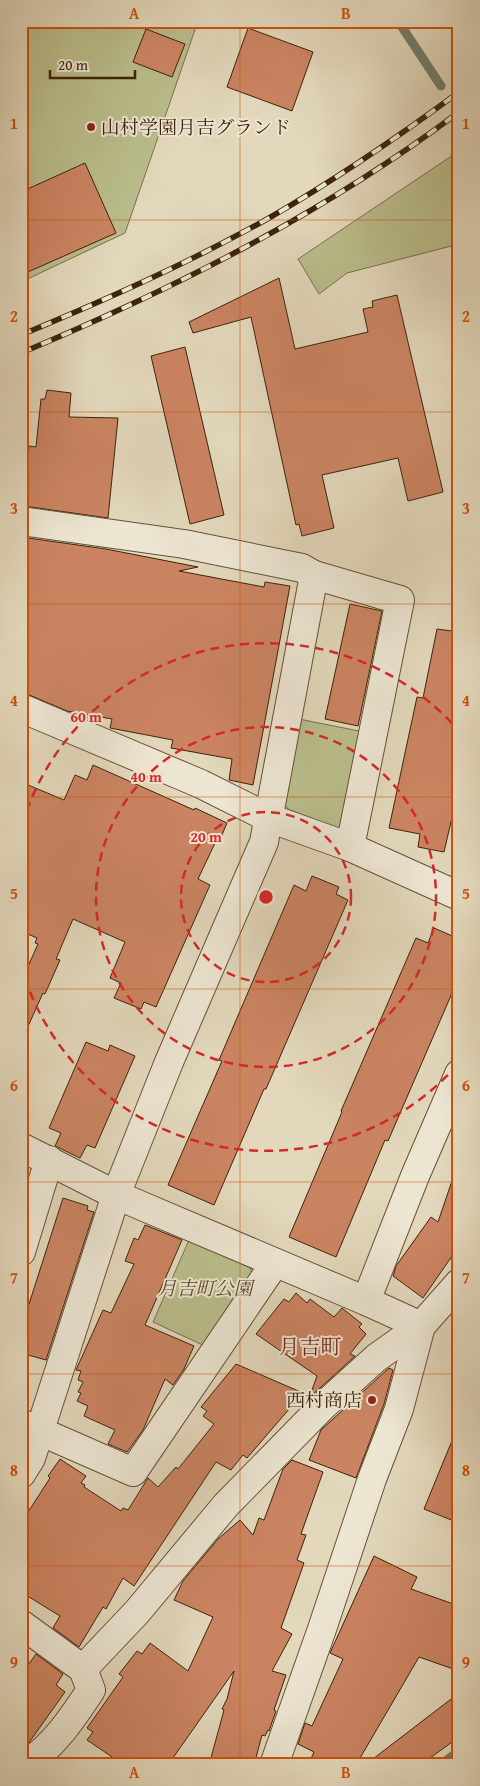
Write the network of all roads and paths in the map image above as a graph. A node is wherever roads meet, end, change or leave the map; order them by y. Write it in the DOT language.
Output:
graph roads {
  1 [pos="21,521"];
  2 [pos="314,575"];
  3 [pos="21,708"];
  4 [pos="269,818"];
  5 [pos="350,847"];
  6 [pos="459,896"];
  7 [pos="459,1074"];
  8 [pos="21,1147"];
  9 [pos="49,1160"];
  10 [pos="116,1195"];
  11 [pos="21,1252"];
  12 [pos="275,1263"];
  13 [pos="459,1283"];
  14 [pos="366,1301"];
  15 [pos="421,1326"];
  16 [pos="30,1426"];
  17 [pos="21,1474"];
  18 [pos="21,1624"];
  19 [pos="83,1669"];
  20 [pos="26,1765"];
  21 [pos="274,1765"];
  1 -- 2 [label="street"];
  2 -- 4 [label="street"];
  2 -- 5 [label="street"];
  3 -- 4 [label="street"];
  4 -- 5 [label="street"];
  4 -- 10 [label="street"];
  5 -- 6 [label="street"];
  7 -- 14 [label="street"];
  8 -- 9 [label="street"];
  9 -- 10 [label="street"];
  9 -- 11 [label="street"];
  10 -- 12 [label="street"];
  10 -- 16 [label="street"];
  12 -- 14 [label="street"];
  12 -- 16 [label="street"];
  13 -- 15 [label="street"];
  14 -- 15 [label="street"];
  15 -- 19 [label="street"];
  15 -- 21 [label="street"];
  16 -- 17 [label="street"];
  18 -- 19 [label="street"];
  19 -- 20 [label="street"];
}
